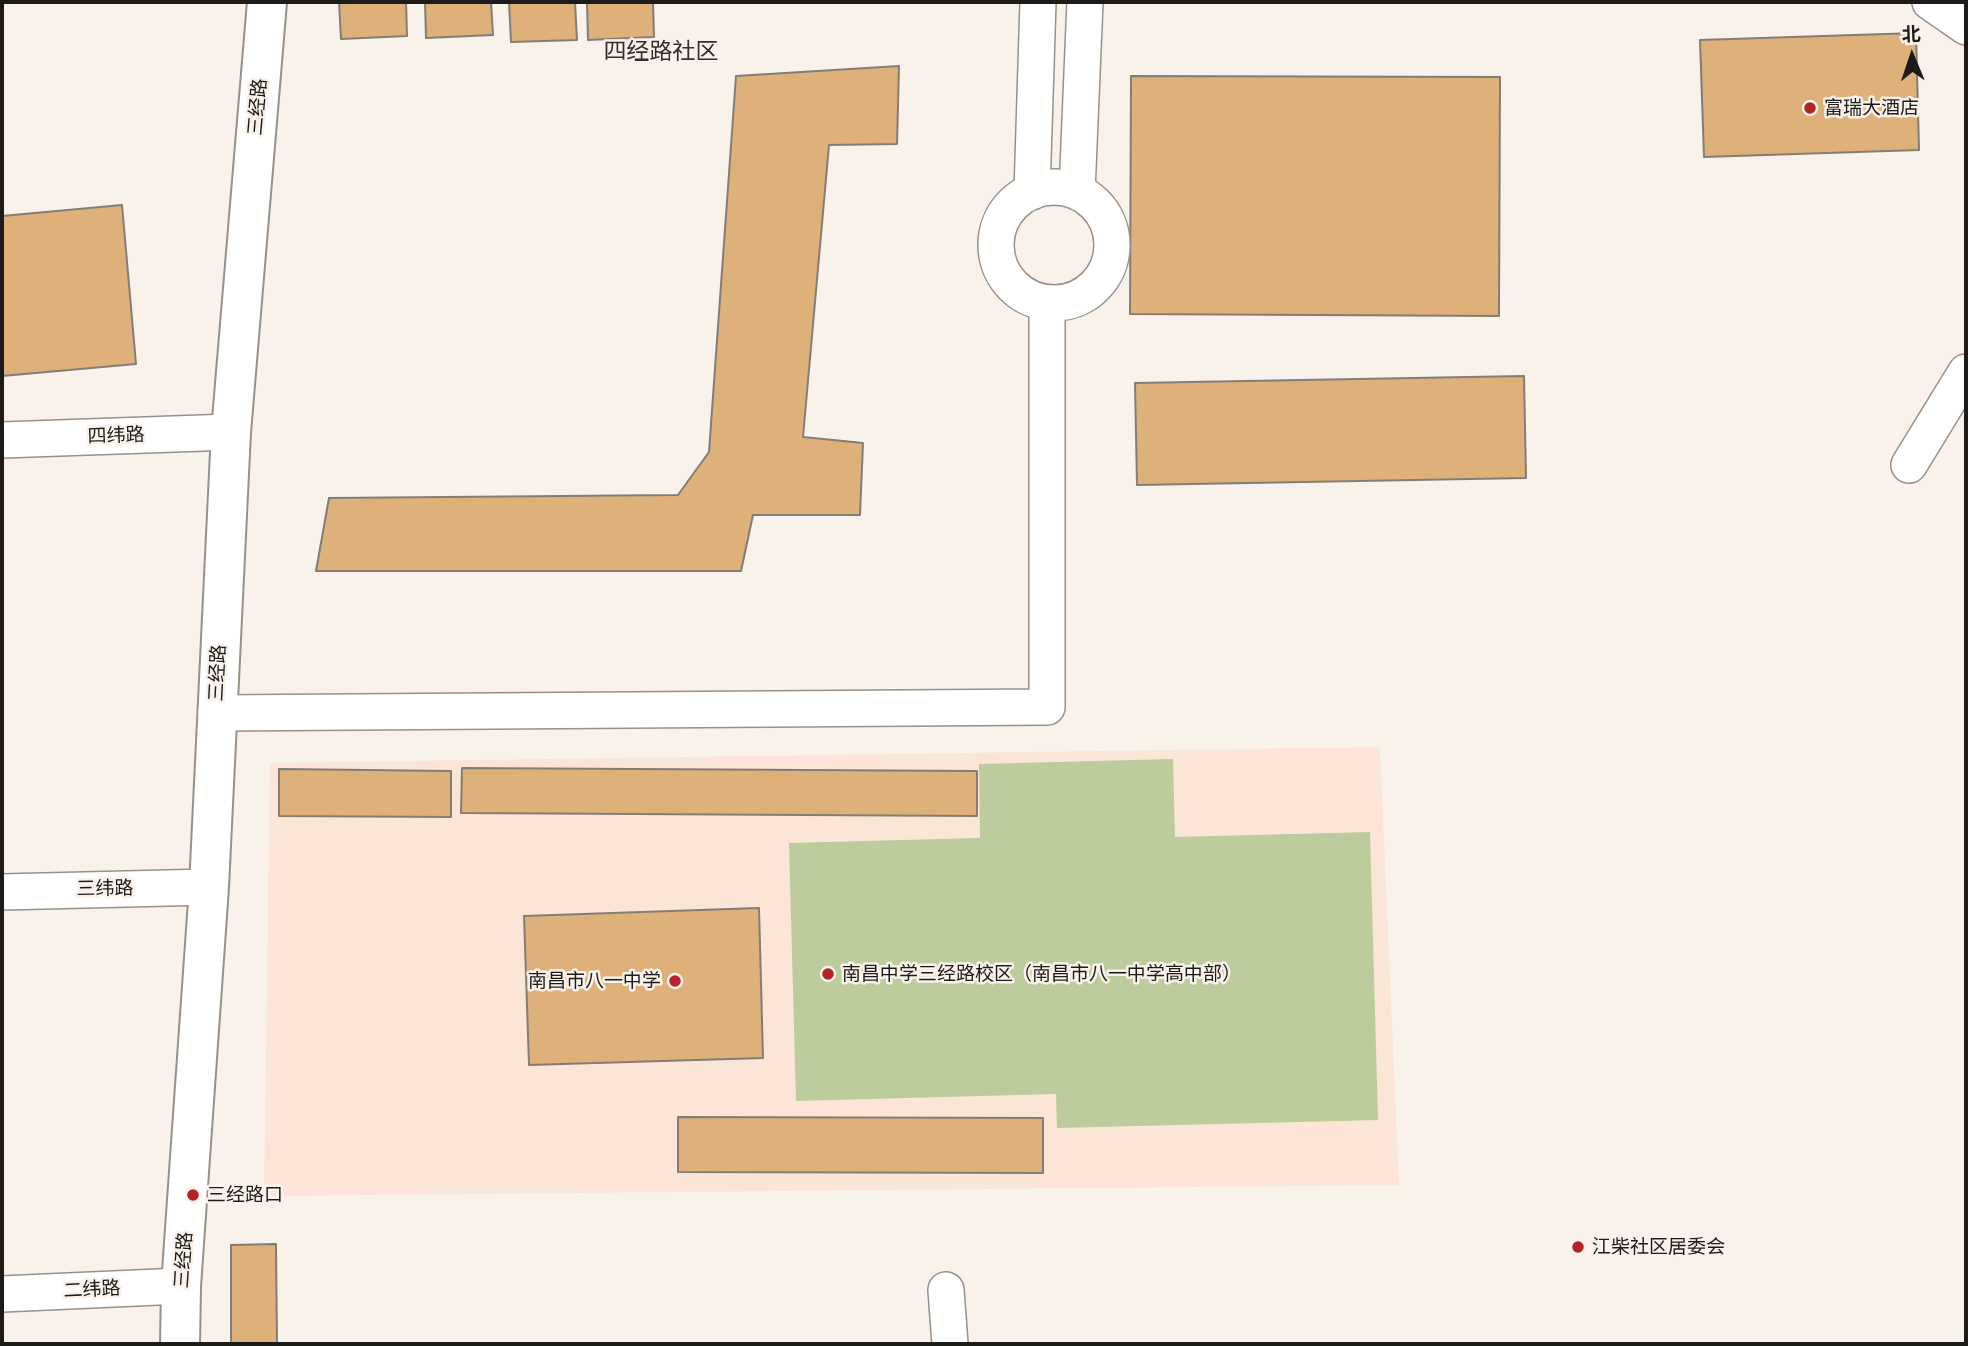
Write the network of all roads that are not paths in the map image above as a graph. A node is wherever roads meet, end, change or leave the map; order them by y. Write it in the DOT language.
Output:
graph roads {
  1 [pos="267,2"];
  2 [pos="1038,2"];
  3 [pos="1085,2"];
  4 [pos="1930,2"];
  5 [pos="1966,27"];
  6 [pos="1032,192"];
  7 [pos="1077,192"];
  8 [pos="1047,303"];
  9 [pos="1966,372"];
  10 [pos="231,432"];
  11 [pos="2,440"];
  12 [pos="1909,465"];
  13 [pos="216,713"];
  14 [pos="209,887"];
  15 [pos="2,892"];
  16 [pos="181,1286"];
  17 [pos="946,1290"];
  18 [pos="2,1294"];
  19 [pos="180,1344"];
  20 [pos="950,1344"];
  1 -- 10 [label="main road, 三经路"];
  2 -- 6 [label="street"];
  3 -- 7 [label="street"];
  4 -- 5 [label="street"];
  6 -- 7 [label="street"];
  6 -- 8 [label="street"];
  7 -- 8 [label="street"];
  8 -- 13 [label="street"];
  9 -- 12 [label="street"];
  10 -- 11 [label="street, 四纬路"];
  10 -- 13 [label="main road, 三经路"];
  13 -- 14 [label="main road, 三经路"];
  14 -- 15 [label="street, 三纬路"];
  14 -- 16 [label="main road, 三经路"];
  16 -- 18 [label="street, 二纬路"];
  16 -- 19 [label="main road, 三经路"];
  17 -- 20 [label="street"];
}
